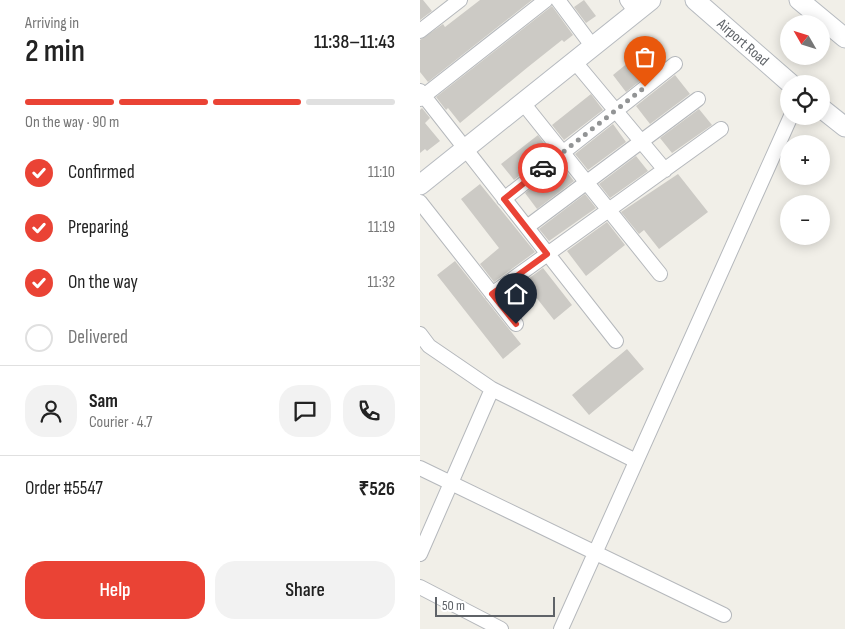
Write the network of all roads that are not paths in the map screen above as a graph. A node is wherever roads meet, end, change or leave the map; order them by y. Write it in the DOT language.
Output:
graph roads {
  1 [pos="460,0"];
  2 [pos="546,0"];
  3 [pos="558,0"];
  4 [pos="695,0"];
  5 [pos="799,0"];
  6 [pos="638,4"];
  7 [pos="420,31"];
  8 [pos="845,38"];
  9 [pos="593,47"];
  10 [pos="575,62"];
  11 [pos="675,64"];
  12 [pos="782,75"];
  13 [pos="421,96"];
  14 [pos="698,99"];
  15 [pos="523,103"];
  16 [pos="616,111"];
  17 [pos="830,115"];
  18 [pos="787,125"];
  19 [pos="845,127"];
  20 [pos="721,129"];
  21 [pos="642,142"];
  22 [pos="466,150"];
  23 [pos="563,152"];
  24 [pos="665,170"];
  25 [pos="587,182"];
  26 [pos="420,186"];
  27 [pos="504,199"];
  28 [pos="420,202"];
  29 [pos="609,210"];
  30 [pos="527,227"];
  31 [pos="547,254"];
  32 [pos="660,274"];
  33 [pos="492,294"];
  34 [pos="516,324"];
  35 [pos="420,334"];
  36 [pos="616,341"];
  37 [pos="492,389"];
  38 [pos="636,461"];
  39 [pos="420,468"];
  40 [pos="451,483"];
  41 [pos="420,554"];
  42 [pos="596,554"];
  43 [pos="420,587"];
  44 [pos="724,616"];
  45 [pos="502,629"];
  46 [pos="561,629"];
  1 -- 7 [label="street"];
  2 -- 13 [label="street"];
  3 -- 9 [label="street"];
  4 -- 12 [label="street, Airport Road"];
  5 -- 8 [label="street"];
  6 -- 9 [label="street"];
  9 -- 10 [label="street"];
  10 -- 15 [label="street"];
  10 -- 16 [label="street"];
  11 -- 16 [label="street"];
  13 -- 22 [label="street"];
  14 -- 21 [label="street"];
  15 -- 22 [label="street"];
  15 -- 23 [label="street"];
  16 -- 21 [label="street"];
  16 -- 23 [label="street"];
  17 -- 19 [label="street"];
  18 -- 38 [label="street"];
  20 -- 24 [label="street"];
  21 -- 24 [label="street"];
  21 -- 25 [label="street"];
  22 -- 26 [label="street"];
  22 -- 27 [label="street"];
  23 -- 25 [label="street"];
  23 -- 27 [label="street"];
  24 -- 29 [label="street"];
  25 -- 29 [label="street"];
  25 -- 30 [label="street"];
  27 -- 30 [label="street"];
  28 -- 33 [label="street"];
  29 -- 31 [label="street"];
  29 -- 32 [label="street"];
  30 -- 31 [label="street"];
  31 -- 33 [label="street"];
  31 -- 36 [label="street"];
  33 -- 34 [label="street"];
  35 -- 37 [label="street"];
  37 -- 38 [label="street"];
  37 -- 40 [label="street"];
  38 -- 42 [label="street"];
  39 -- 40 [label="street"];
  40 -- 41 [label="street"];
  40 -- 42 [label="street"];
  42 -- 44 [label="street"];
  42 -- 46 [label="street"];
  43 -- 45 [label="street"];
}
